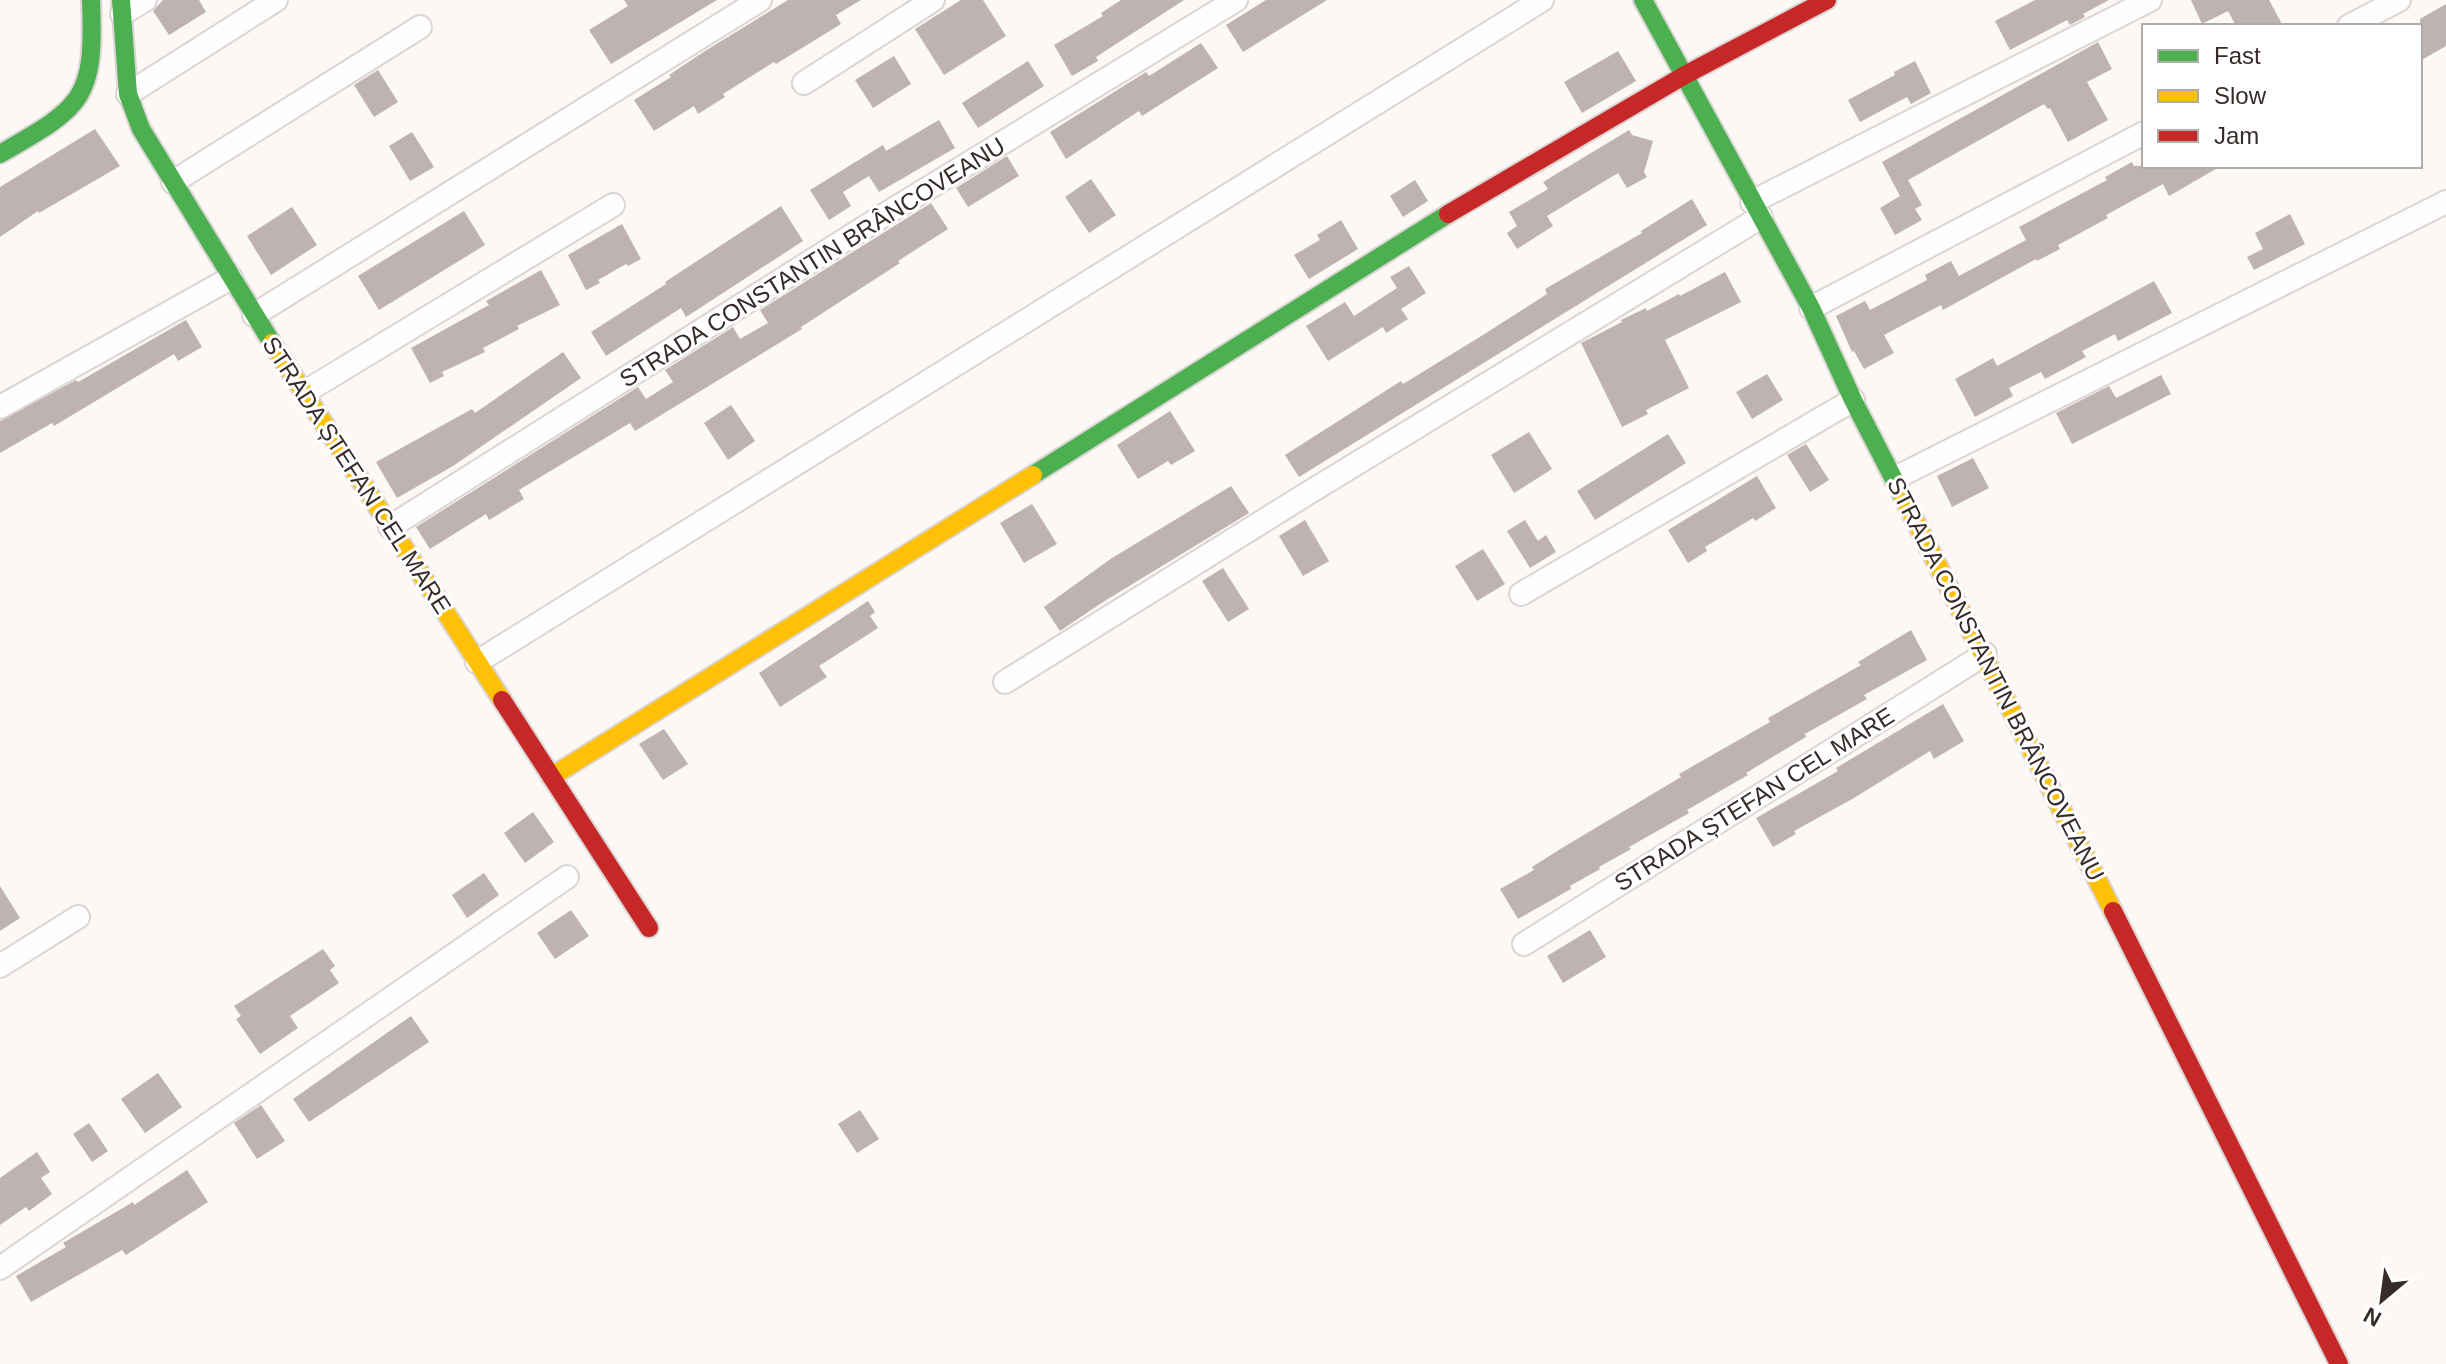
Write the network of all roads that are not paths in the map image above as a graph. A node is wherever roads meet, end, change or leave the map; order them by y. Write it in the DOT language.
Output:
graph roads {
  1 [pos="91,0"];
  2 [pos="145,0"];
  3 [pos="276,0"];
  4 [pos="760,0"];
  5 [pos="933,0"];
  6 [pos="1236,0"];
  7 [pos="1542,0"];
  8 [pos="1643,0"];
  9 [pos="1827,0"];
  10 [pos="2150,0"];
  11 [pos="2399,0"];
  12 [pos="122,7"];
  13 [pos="2353,24"];
  14 [pos="420,27"];
  15 [pos="1685,75"];
  16 [pos="804,83"];
  17 [pos="128,94"];
  18 [pos="2142,134"];
  19 [pos="0,154"];
  20 [pos="173,182"];
  21 [pos="2446,202"];
  22 [pos="613,205"];
  23 [pos="1757,209"];
  24 [pos="231,278"];
  25 [pos="1811,308"];
  26 [pos="254,315"];
  27 [pos="305,392"];
  28 [pos="1853,400"];
  29 [pos="0,407"];
  30 [pos="1895,478"];
  31 [pos="390,527"];
  32 [pos="1521,594"];
  33 [pos="1985,654"];
  34 [pos="477,662"];
  35 [pos="1005,682"];
  36 [pos="551,777"];
  37 [pos="567,877"];
  38 [pos="78,917"];
  39 [pos="649,928"];
  40 [pos="1524,944"];
  41 [pos="0,966"];
  42 [pos="0,1268"];
  43 [pos="2339,1364"];
  1 -- 19 [label="street"];
  2 -- 12 [label="street"];
  3 -- 17 [label="street"];
  4 -- 26 [label="street"];
  5 -- 16 [label="street"];
  6 -- 31 [label="street, STRADA CONSTANTIN BRÂNCOVEANU"];
  7 -- 34 [label="street"];
  8 -- 15 [label="street, STRADA CONSTANTIN BRÂNCOVEANU"];
  9 -- 15 [label="street"];
  10 -- 23 [label="street"];
  11 -- 13 [label="street"];
  12 -- 17 [label="street, STRADA ȘTEFAN CEL MARE"];
  14 -- 20 [label="street"];
  15 -- 23 [label="street, STRADA CONSTANTIN BRÂNCOVEANU"];
  15 -- 36 [label="street"];
  17 -- 20 [label="street, STRADA ȘTEFAN CEL MARE"];
  18 -- 25 [label="street"];
  20 -- 24 [label="street, STRADA ȘTEFAN CEL MARE"];
  21 -- 30 [label="street"];
  22 -- 27 [label="street"];
  23 -- 25 [label="street, STRADA CONSTANTIN BRÂNCOVEANU"];
  23 -- 35 [label="street"];
  24 -- 26 [label="street, STRADA ȘTEFAN CEL MARE"];
  24 -- 29 [label="street"];
  25 -- 28 [label="street, STRADA CONSTANTIN BRÂNCOVEANU"];
  26 -- 27 [label="street, STRADA ȘTEFAN CEL MARE"];
  27 -- 31 [label="street, STRADA ȘTEFAN CEL MARE"];
  28 -- 30 [label="street, STRADA CONSTANTIN BRÂNCOVEANU"];
  28 -- 32 [label="street"];
  30 -- 33 [label="street, STRADA CONSTANTIN BRÂNCOVEANU"];
  31 -- 34 [label="street, STRADA ȘTEFAN CEL MARE"];
  33 -- 40 [label="street, STRADA ȘTEFAN CEL MARE"];
  33 -- 43 [label="street, STRADA CONSTANTIN BRÂNCOVEANU"];
  34 -- 36 [label="street, STRADA ȘTEFAN CEL MARE"];
  36 -- 39 [label="street, STRADA ȘTEFAN CEL MARE"];
  37 -- 42 [label="street"];
  38 -- 41 [label="street"];
}
